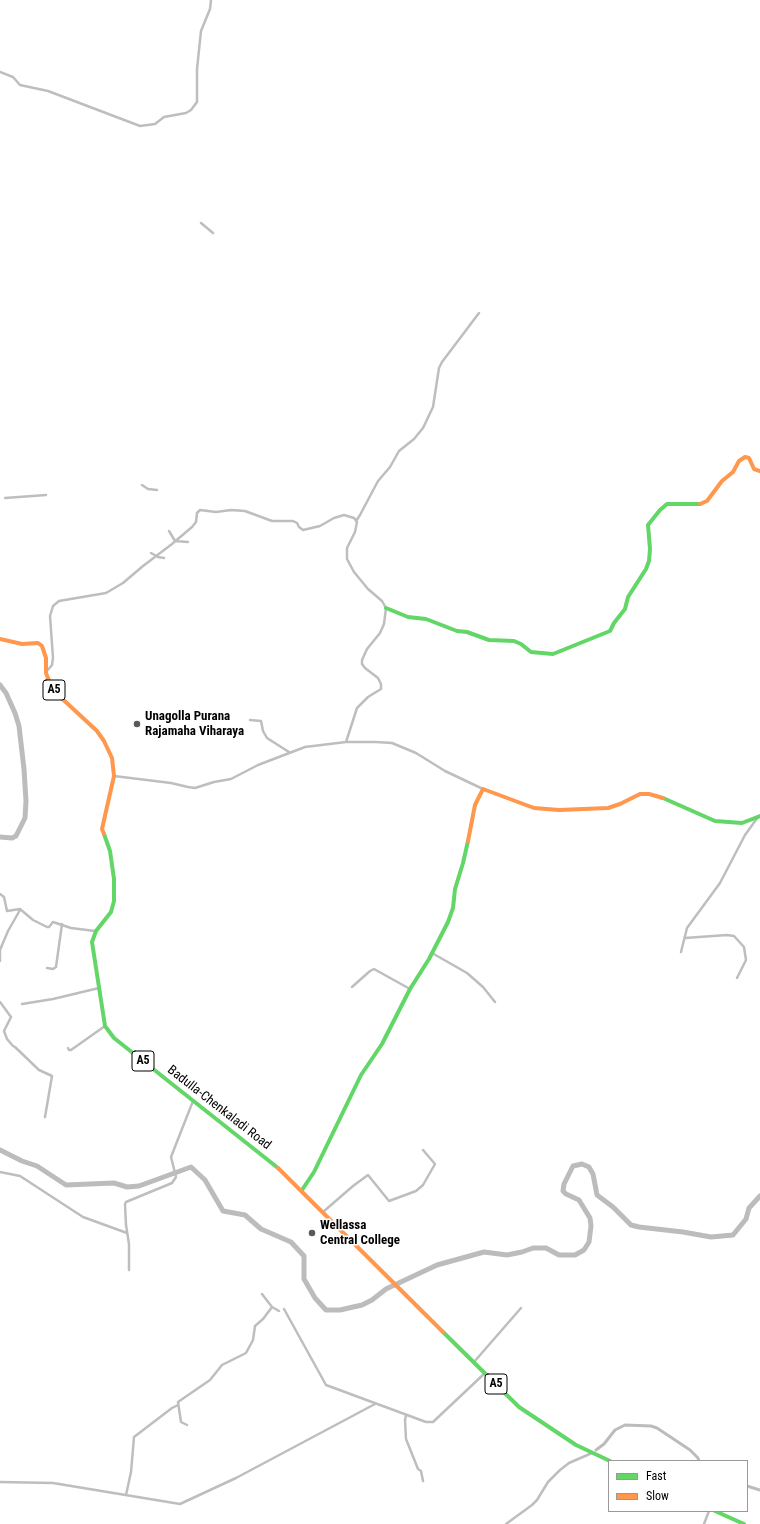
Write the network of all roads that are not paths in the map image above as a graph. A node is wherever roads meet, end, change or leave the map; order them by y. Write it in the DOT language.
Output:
graph roads {
  1 [pos="211,0"];
  2 [pos="0,72"];
  3 [pos="201,223"];
  4 [pos="213,233"];
  5 [pos="478,313"];
  6 [pos="760,471"];
  7 [pos="142,485"];
  8 [pos="157,490"];
  9 [pos="46,495"];
  10 [pos="5,498"];
  11 [pos="356,521"];
  12 [pos="169,531"];
  13 [pos="175,541"];
  14 [pos="188,542"];
  15 [pos="151,553"];
  16 [pos="156,556"];
  17 [pos="164,558"];
  18 [pos="386,608"];
  19 [pos="0,639"];
  20 [pos="46,673"];
  21 [pos="250,720"];
  22 [pos="346,742"];
  23 [pos="289,753"];
  24 [pos="114,776"];
  25 [pos="483,789"];
  26 [pos="759,816"];
  27 [pos="0,894"];
  28 [pos="20,909"];
  29 [pos="62,924"];
  30 [pos="96,931"];
  31 [pos="685,938"];
  32 [pos="681,952"];
  33 [pos="432,953"];
  34 [pos="0,961"];
  35 [pos="47,968"];
  36 [pos="737,978"];
  37 [pos="352,987"];
  38 [pos="99,988"];
  39 [pos="410,989"];
  40 [pos="0,1002"];
  41 [pos="495,1002"];
  42 [pos="22,1004"];
  43 [pos="105,1026"];
  44 [pos="68,1048"];
  45 [pos="194,1101"];
  46 [pos="45,1117"];
  47 [pos="423,1150"];
  48 [pos="0,1172"];
  49 [pos="302,1190"];
  50 [pos="323,1212"];
  51 [pos="127,1234"];
  52 [pos="129,1270"];
  53 [pos="262,1294"];
  54 [pos="272,1307"];
  55 [pos="521,1308"];
  56 [pos="284,1309"];
  57 [pos="279,1311"];
  58 [pos="474,1362"];
  59 [pos="484,1373"];
  60 [pos="375,1404"];
  61 [pos="178,1405"];
  62 [pos="406,1415"];
  63 [pos="187,1425"];
  64 [pos="593,1453"];
  65 [pos="608,1460"];
  66 [pos="423,1481"];
  67 [pos="0,1482"];
  68 [pos="126,1496"];
  69 [pos="709,1512"];
  70 [pos="717,1512"];
  71 [pos="506,1524"];
  72 [pos="704,1524"];
  73 [pos="744,1524"];
  1 -- 2 [label="street"];
  3 -- 4 [label="street"];
  5 -- 11 [label="street"];
  6 -- 18 [label="main road"];
  7 -- 8 [label="street"];
  9 -- 10 [label="street"];
  11 -- 13 [label="street"];
  11 -- 18 [label="street"];
  12 -- 13 [label="street"];
  13 -- 14 [label="street"];
  13 -- 16 [label="street"];
  15 -- 16 [label="street"];
  16 -- 17 [label="street"];
  16 -- 20 [label="street"];
  18 -- 22 [label="street"];
  19 -- 20 [label="main road, A5"];
  20 -- 24 [label="main road, A5"];
  21 -- 23 [label="street"];
  22 -- 23 [label="street"];
  22 -- 25 [label="street"];
  23 -- 24 [label="street"];
  24 -- 30 [label="main road, A5"];
  25 -- 26 [label="main road"];
  25 -- 33 [label="main road"];
  26 -- 31 [label="street"];
  27 -- 28 [label="street"];
  28 -- 29 [label="street"];
  28 -- 34 [label="street"];
  29 -- 30 [label="street"];
  29 -- 35 [label="street"];
  30 -- 38 [label="main road"];
  31 -- 32 [label="street"];
  31 -- 36 [label="street"];
  33 -- 39 [label="main road"];
  33 -- 41 [label="street"];
  37 -- 39 [label="street"];
  38 -- 42 [label="street"];
  38 -- 43 [label="main road"];
  39 -- 49 [label="main road"];
  40 -- 46 [label="street"];
  43 -- 44 [label="street"];
  43 -- 45 [label="main road, Badulla-Chenkaladi Road / A5"];
  45 -- 49 [label="main road, Badulla-Chenkaladi Road / A5"];
  45 -- 51 [label="street"];
  47 -- 50 [label="street"];
  48 -- 51 [label="street"];
  49 -- 50 [label="main road, Badulla-Chenkaladi Road / A5"];
  50 -- 58 [label="main road, Badulla-Chenkaladi Road / A5"];
  51 -- 52 [label="street"];
  53 -- 54 [label="street"];
  54 -- 57 [label="street"];
  54 -- 61 [label="street"];
  55 -- 58 [label="street"];
  56 -- 60 [label="street"];
  58 -- 59 [label="main road, Badulla-Chenkaladi Road / A5"];
  59 -- 62 [label="street"];
  59 -- 64 [label="main road, Badulla-Chenkaladi Road / A5"];
  60 -- 62 [label="street"];
  60 -- 68 [label="street"];
  61 -- 63 [label="street"];
  61 -- 68 [label="street"];
  62 -- 66 [label="street"];
  64 -- 65 [label="main road, Badulla-Chenkaladi Road / A5"];
  64 -- 71 [label="street"];
  67 -- 68 [label="street"];
  69 -- 72 [label="street"];
  70 -- 73 [label="main road"];
}
